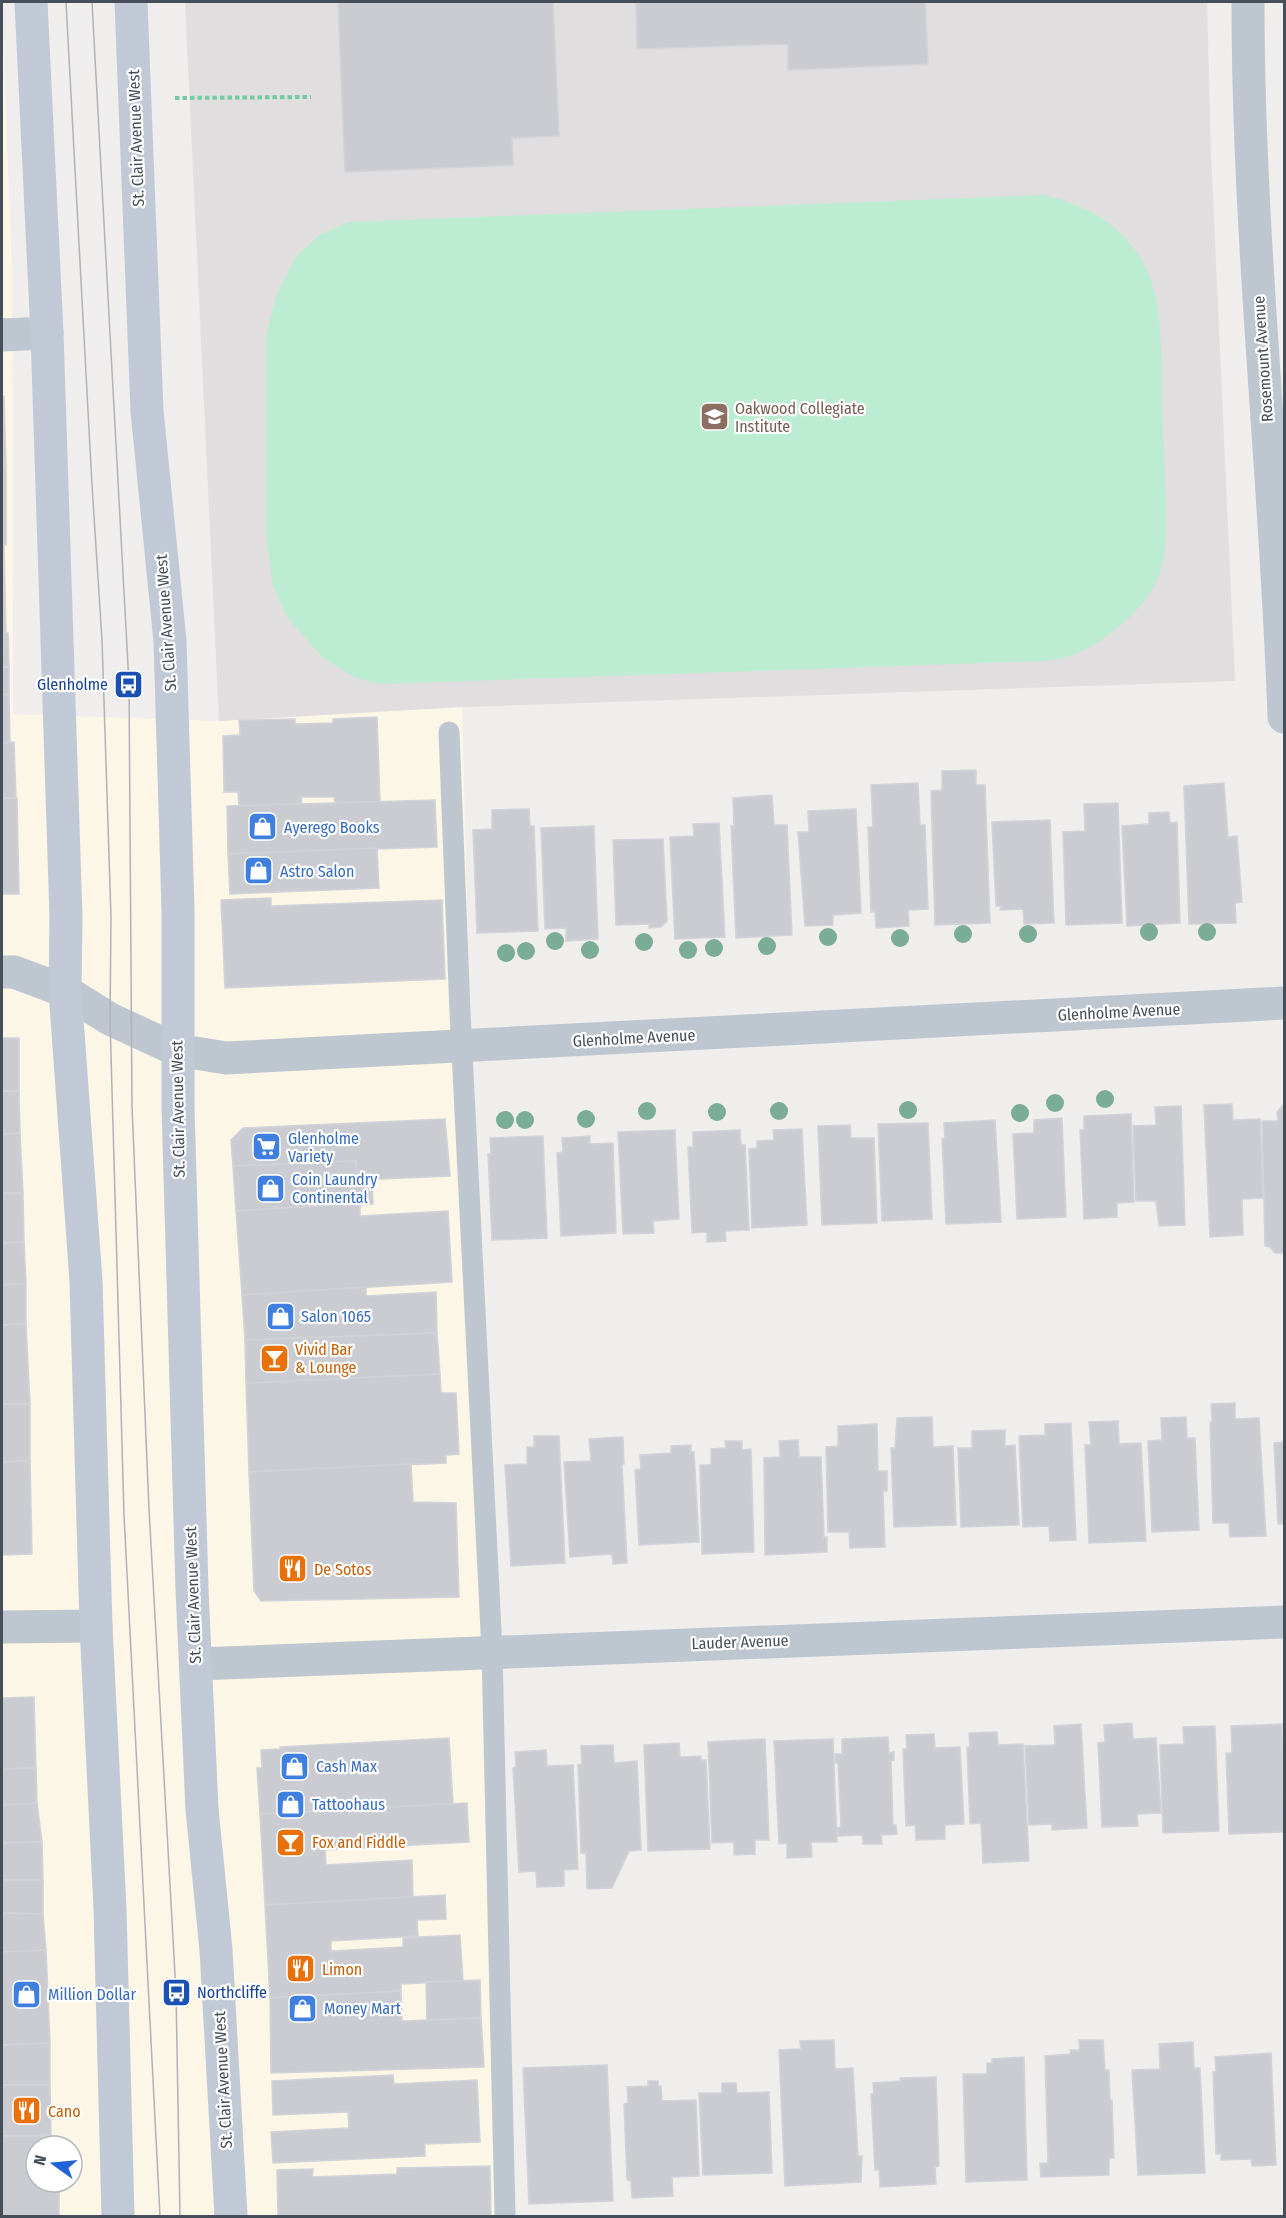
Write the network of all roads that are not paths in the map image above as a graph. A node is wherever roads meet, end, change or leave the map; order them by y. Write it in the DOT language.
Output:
graph roads {
  1 [pos="31,2"];
  2 [pos="130,2"];
  3 [pos="1248,2"];
  4 [pos="47,333"];
  5 [pos="2,335"];
  6 [pos="1283,614"];
  7 [pos="1284,717"];
  8 [pos="449,732"];
  9 [pos="2,972"];
  10 [pos="65,991"];
  11 [pos="1284,1003"];
  12 [pos="462,1047"];
  13 [pos="177,1050"];
  14 [pos="1284,1622"];
  15 [pos="96,1626"];
  16 [pos="2,1627"];
  17 [pos="492,1651"];
  18 [pos="196,1664"];
  19 [pos="118,2217"];
  20 [pos="231,2217"];
  21 [pos="505,2217"];
  1 -- 4 [label="main road"];
  2 -- 13 [label="main road, St. Clair Avenue West"];
  3 -- 6 [label="street, Rosemount Avenue"];
  4 -- 5 [label="street"];
  4 -- 10 [label="main road"];
  6 -- 7 [label="street, Rosemount Avenue"];
  8 -- 12 [label="lane"];
  9 -- 10 [label="street, Glenholme Avenue"];
  10 -- 13 [label="street, Glenholme Avenue"];
  10 -- 15 [label="main road"];
  11 -- 12 [label="street, Glenholme Avenue"];
  12 -- 13 [label="street, Glenholme Avenue"];
  12 -- 17 [label="lane"];
  13 -- 18 [label="main road, St. Clair Avenue West"];
  14 -- 17 [label="street, Lauder Avenue"];
  15 -- 16 [label="street"];
  15 -- 19 [label="main road"];
  17 -- 18 [label="street, Lauder Avenue"];
  17 -- 21 [label="lane"];
  18 -- 20 [label="main road, St. Clair Avenue West"];
}
